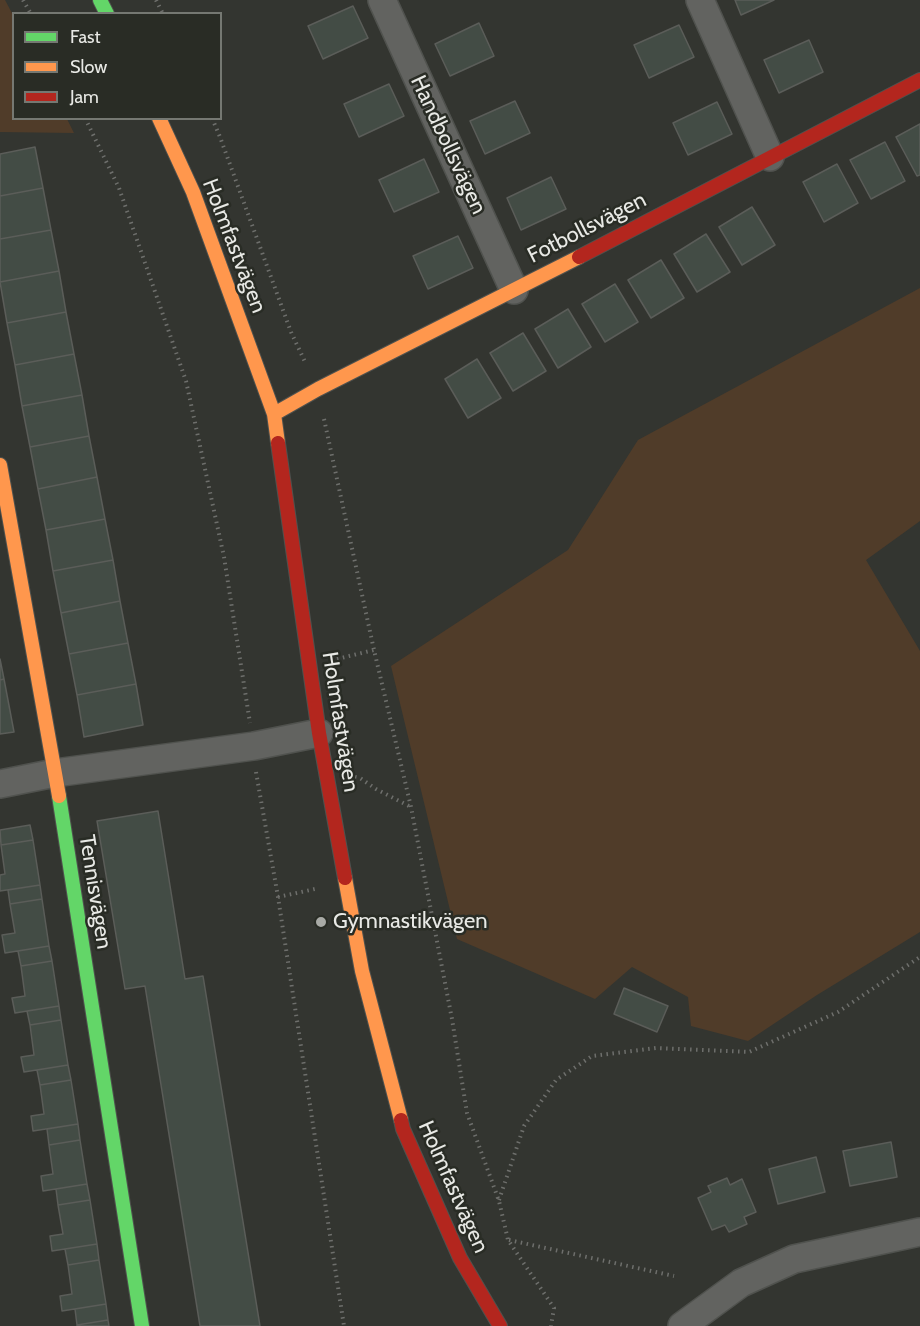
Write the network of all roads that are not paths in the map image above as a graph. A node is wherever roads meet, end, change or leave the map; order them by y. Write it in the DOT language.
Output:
graph roads {
  1 [pos="382,0"];
  2 [pos="700,0"];
  3 [pos="920,81"];
  4 [pos="160,120"];
  5 [pos="770,158"];
  6 [pos="514,290"];
  7 [pos="274,414"];
  8 [pos="0,465"];
  9 [pos="319,733"];
  10 [pos="56,773"];
  11 [pos="0,784"];
  12 [pos="920,1232"];
  13 [pos="142,1326"];
  14 [pos="500,1326"];
  15 [pos="682,1326"];
  1 -- 6 [label="street, Handbollsvägen"];
  2 -- 5 [label="street"];
  3 -- 5 [label="street, Fotbollsvägen"];
  4 -- 7 [label="street, Holmfastvägen"];
  5 -- 6 [label="street, Fotbollsvägen"];
  6 -- 7 [label="street, Fotbollsvägen"];
  7 -- 9 [label="street, Holmfastvägen"];
  8 -- 10 [label="street, Tennisvägen"];
  9 -- 10 [label="street"];
  9 -- 14 [label="street, Holmfastvägen"];
  10 -- 11 [label="street"];
  10 -- 13 [label="street, Tennisvägen"];
  12 -- 15 [label="street"];
}
